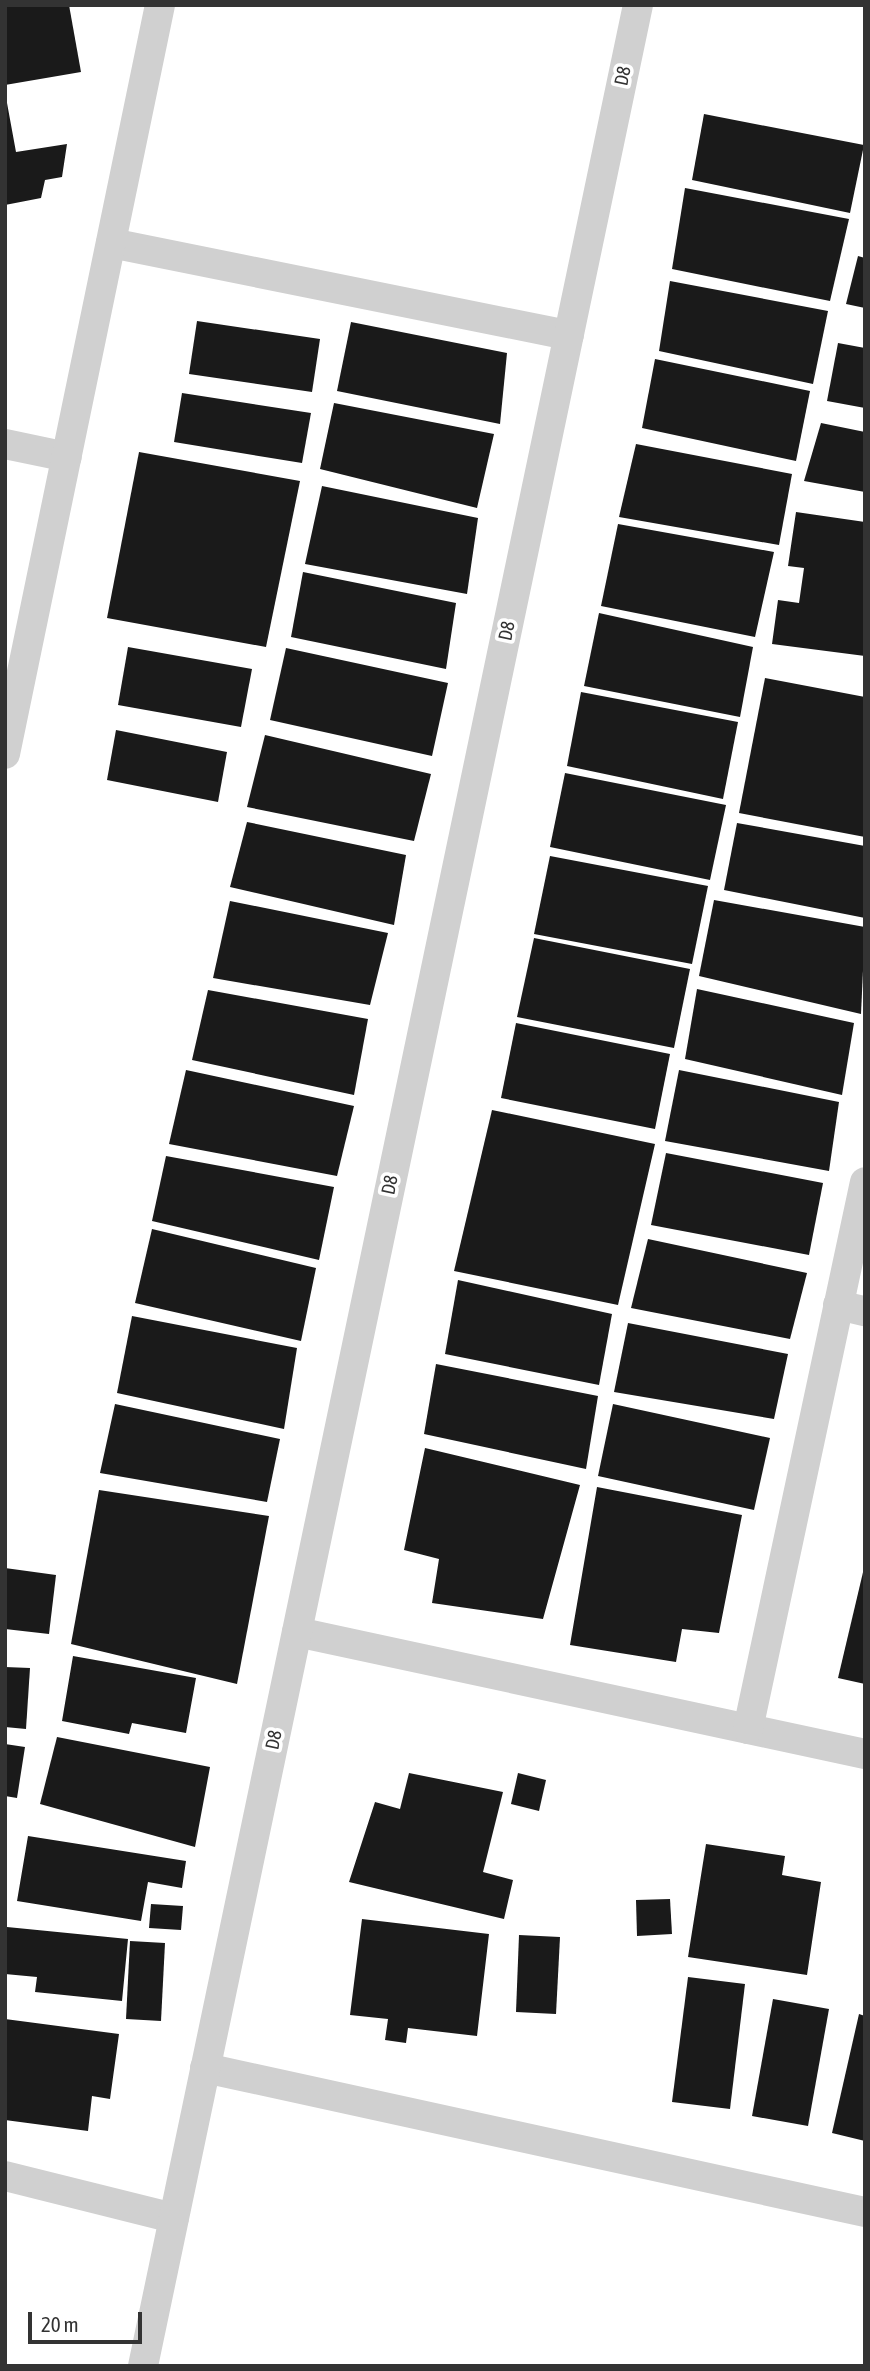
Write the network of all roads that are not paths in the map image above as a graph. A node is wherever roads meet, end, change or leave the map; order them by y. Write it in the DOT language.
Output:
graph roads {
  1 [pos="160,5"];
  2 [pos="638,5"];
  3 [pos="111,243"];
  4 [pos="569,335"];
  5 [pos="5,444"];
  6 [pos="67,457"];
  7 [pos="5,754"];
  8 [pos="865,1182"];
  9 [pos="851,1308"];
  10 [pos="296,1632"];
  11 [pos="748,1729"];
  12 [pos="865,1754"];
  13 [pos="205,2068"];
  14 [pos="5,2176"];
  15 [pos="865,2212"];
  16 [pos="174,2218"];
  17 [pos="143,2366"];
  1 -- 3 [label="street"];
  2 -- 4 [label="street, D8"];
  3 -- 4 [label="street"];
  3 -- 6 [label="street"];
  4 -- 10 [label="street, D8"];
  5 -- 6 [label="street"];
  6 -- 7 [label="street"];
  8 -- 9 [label="street"];
  9 -- 11 [label="street"];
  10 -- 11 [label="street"];
  10 -- 13 [label="street, D8"];
  11 -- 12 [label="street"];
  13 -- 15 [label="street"];
  13 -- 16 [label="street, D8"];
  14 -- 16 [label="street"];
  16 -- 17 [label="street, D8"];
}
